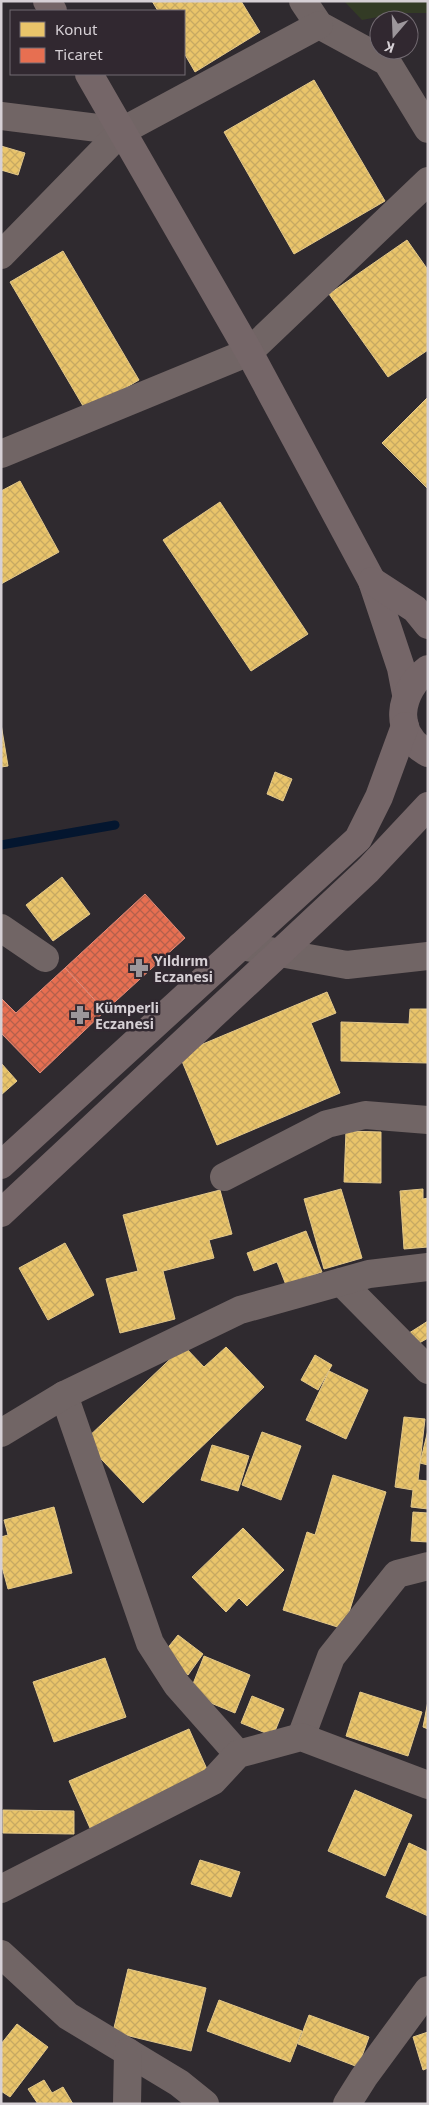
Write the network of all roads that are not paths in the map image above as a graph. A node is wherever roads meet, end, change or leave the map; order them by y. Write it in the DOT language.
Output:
graph roads {
  1 [pos="303,1"];
  2 [pos="319,24"];
  3 [pos="90,75"];
  4 [pos="1,116"];
  5 [pos="428,129"];
  6 [pos="122,131"];
  7 [pos="428,181"];
  8 [pos="1,255"];
  9 [pos="249,352"];
  10 [pos="1,454"];
  11 [pos="372,581"];
  12 [pos="428,625"];
  13 [pos="428,669"];
  14 [pos="406,694"];
  15 [pos="405,726"];
  16 [pos="428,753"];
  17 [pos="428,806"];
  18 [pos="1,928"];
  19 [pos="241,946"];
  20 [pos="279,953"];
  21 [pos="428,956"];
  22 [pos="45,958"];
  23 [pos="428,1120"];
  24 [pos="1,1164"];
  25 [pos="224,1177"];
  26 [pos="1,1213"];
  27 [pos="428,1267"];
  28 [pos="341,1282"];
  29 [pos="428,1370"];
  30 [pos="64,1395"];
  31 [pos="1,1432"];
  32 [pos="428,1566"];
  33 [pos="301,1737"];
  34 [pos="238,1754"];
  35 [pos="428,1785"];
  36 [pos="1,1890"];
  37 [pos="1,1954"];
  38 [pos="428,1990"];
  39 [pos="128,2052"];
  40 [pos="127,2104"];
  41 [pos="205,2104"];
  42 [pos="347,2104"];
  1 -- 2 [label="street"];
  2 -- 5 [label="street"];
  2 -- 6 [label="street"];
  3 -- 6 [label="main road"];
  4 -- 6 [label="street"];
  6 -- 8 [label="street"];
  6 -- 9 [label="main road"];
  7 -- 9 [label="street"];
  9 -- 10 [label="street"];
  9 -- 11 [label="main road"];
  11 -- 12 [label="main road"];
  11 -- 14 [label="main road"];
  13 -- 14 [label="main road"];
  14 -- 15 [label="main road"];
  15 -- 16 [label="main road"];
  15 -- 19 [label="main road"];
  17 -- 20 [label="main road"];
  18 -- 22 [label="street"];
  19 -- 20 [label="street"];
  19 -- 24 [label="main road"];
  20 -- 21 [label="street"];
  20 -- 26 [label="main road"];
  23 -- 25 [label="street"];
  27 -- 28 [label="street"];
  28 -- 29 [label="street"];
  28 -- 30 [label="street"];
  30 -- 31 [label="street"];
  30 -- 34 [label="street"];
  32 -- 33 [label="street"];
  33 -- 34 [label="street"];
  33 -- 35 [label="street"];
  34 -- 36 [label="street"];
  37 -- 39 [label="street"];
  38 -- 42 [label="street"];
  39 -- 40 [label="street"];
  39 -- 41 [label="street"];
}
